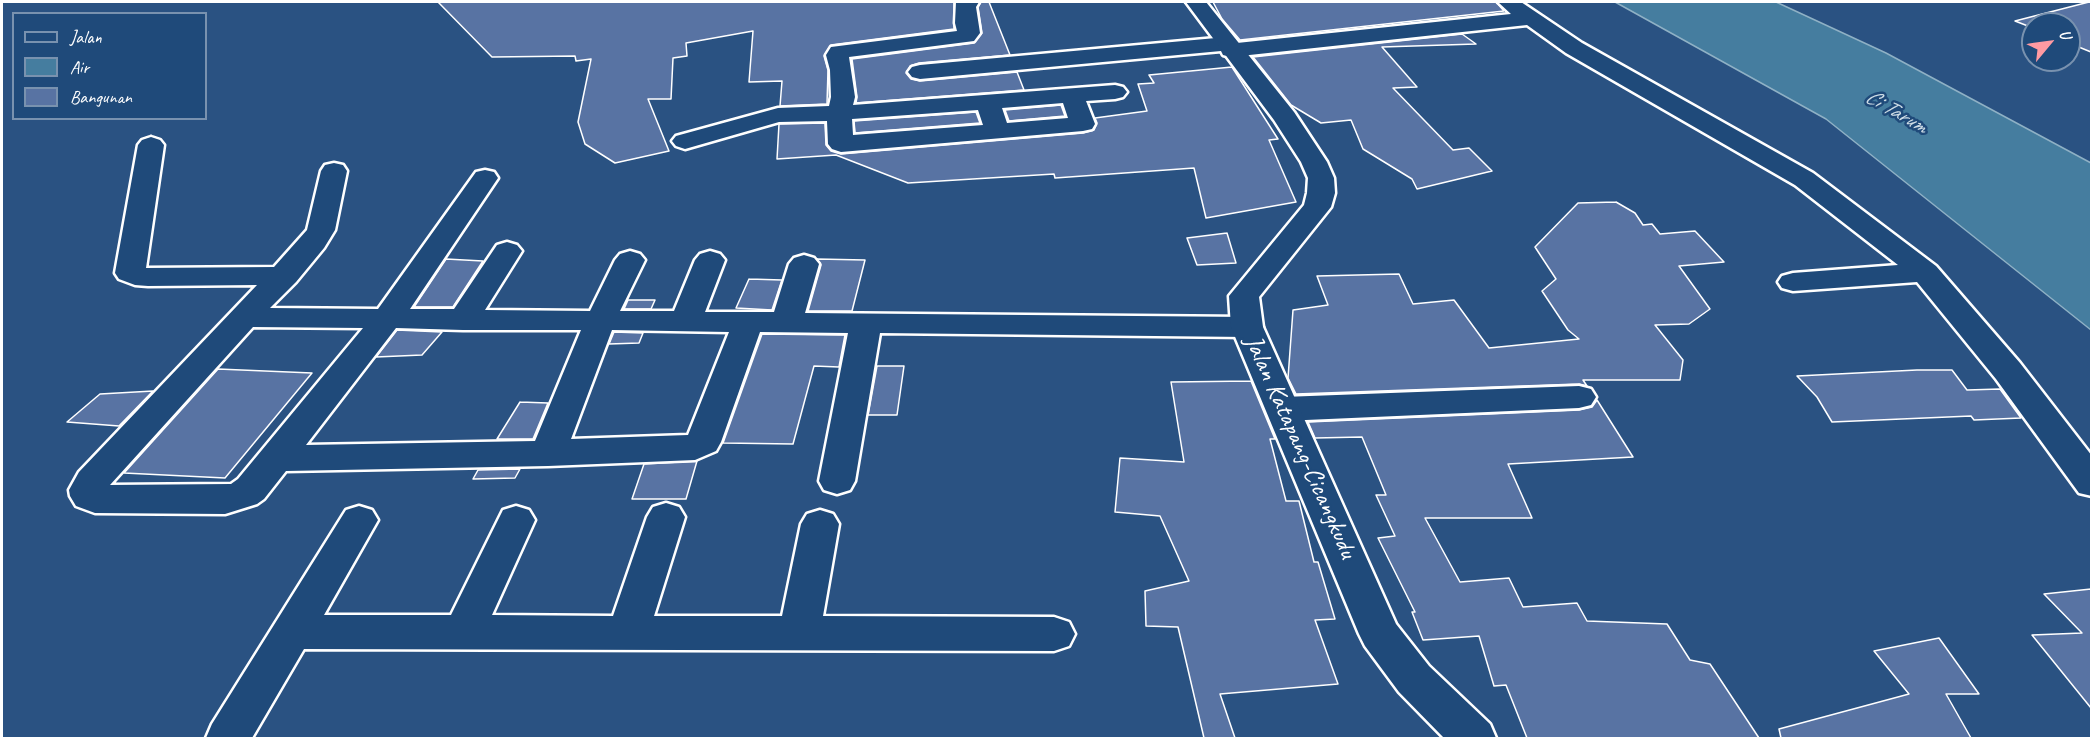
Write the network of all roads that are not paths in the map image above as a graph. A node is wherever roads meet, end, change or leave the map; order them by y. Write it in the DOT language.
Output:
graph roads {
  1 [pos="969,2"];
  2 [pos="1196,2"];
  3 [pos="1508,2"];
  4 [pos="1530,18"];
  5 [pos="1229,47"];
  6 [pos="920,72"];
  7 [pos="1115,92"];
  8 [pos="1072,95"];
  9 [pos="988,102"];
  10 [pos="900,108"];
  11 [pos="839,113"];
  12 [pos="997,131"];
  13 [pos="904,139"];
  14 [pos="686,141"];
  15 [pos="151,145"];
  16 [pos="334,171"];
  17 [pos="485,178"];
  18 [pos="507,251"];
  19 [pos="630,260"];
  20 [pos="710,260"];
  21 [pos="804,264"];
  22 [pos="1925,272"];
  23 [pos="285,276"];
  24 [pos="1793,282"];
  25 [pos="246,317"];
  26 [pos="387,319"];
  27 [pos="463,320"];
  28 [pos="600,321"];
  29 [pos="685,322"];
  30 [pos="748,322"];
  31 [pos="787,322"];
  32 [pos="866,324"];
  33 [pos="1247,327"];
  34 [pos="1579,397"];
  35 [pos="1283,408"];
  36 [pos="548,453"];
  37 [pos="276,458"];
  38 [pos="837,481"];
  39 [pos="2091,483"];
  40 [pos="666,517"];
  41 [pos="359,520"];
  42 [pos="516,520"];
  43 [pos="820,524"];
  44 [pos="292,632"];
  45 [pos="464,632"];
  46 [pos="628,632"];
  47 [pos="799,633"];
  48 [pos="1053,634"];
  49 [pos="228,738"];
  50 [pos="1474,738"];
  1 -- 11 [label="street"];
  2 -- 5 [label="street, Jalan Katapang-Cicangkudu"];
  3 -- 4 [label="street"];
  4 -- 5 [label="street"];
  4 -- 22 [label="street"];
  5 -- 6 [label="street"];
  5 -- 33 [label="street, Jalan Katapang-Cicangkudu"];
  7 -- 8 [label="street"];
  8 -- 9 [label="street"];
  8 -- 12 [label="street"];
  9 -- 10 [label="street"];
  9 -- 12 [label="street"];
  10 -- 11 [label="street"];
  10 -- 13 [label="street"];
  11 -- 13 [label="street"];
  11 -- 14 [label="street"];
  12 -- 13 [label="street"];
  15 -- 23 [label="street"];
  16 -- 23 [label="street"];
  17 -- 26 [label="street"];
  18 -- 27 [label="street"];
  19 -- 28 [label="street"];
  20 -- 29 [label="street"];
  21 -- 31 [label="street"];
  22 -- 24 [label="street"];
  22 -- 39 [label="street"];
  23 -- 25 [label="street"];
  25 -- 26 [label="street"];
  25 -- 37 [label="street"];
  26 -- 27 [label="street"];
  26 -- 37 [label="street"];
  27 -- 28 [label="street"];
  28 -- 29 [label="street"];
  28 -- 36 [label="street"];
  29 -- 30 [label="street"];
  30 -- 31 [label="street"];
  30 -- 36 [label="street"];
  31 -- 32 [label="street"];
  32 -- 33 [label="street"];
  32 -- 38 [label="street"];
  33 -- 35 [label="street, Jalan Katapang-Cicangkudu"];
  34 -- 35 [label="street"];
  35 -- 50 [label="street, Jalan Katapang-Cicangkudu"];
  36 -- 37 [label="street"];
  40 -- 46 [label="street"];
  41 -- 44 [label="street"];
  42 -- 45 [label="street"];
  43 -- 47 [label="street"];
  44 -- 45 [label="street"];
  44 -- 49 [label="street"];
  45 -- 46 [label="street"];
  46 -- 47 [label="street"];
  47 -- 48 [label="street"];
}
